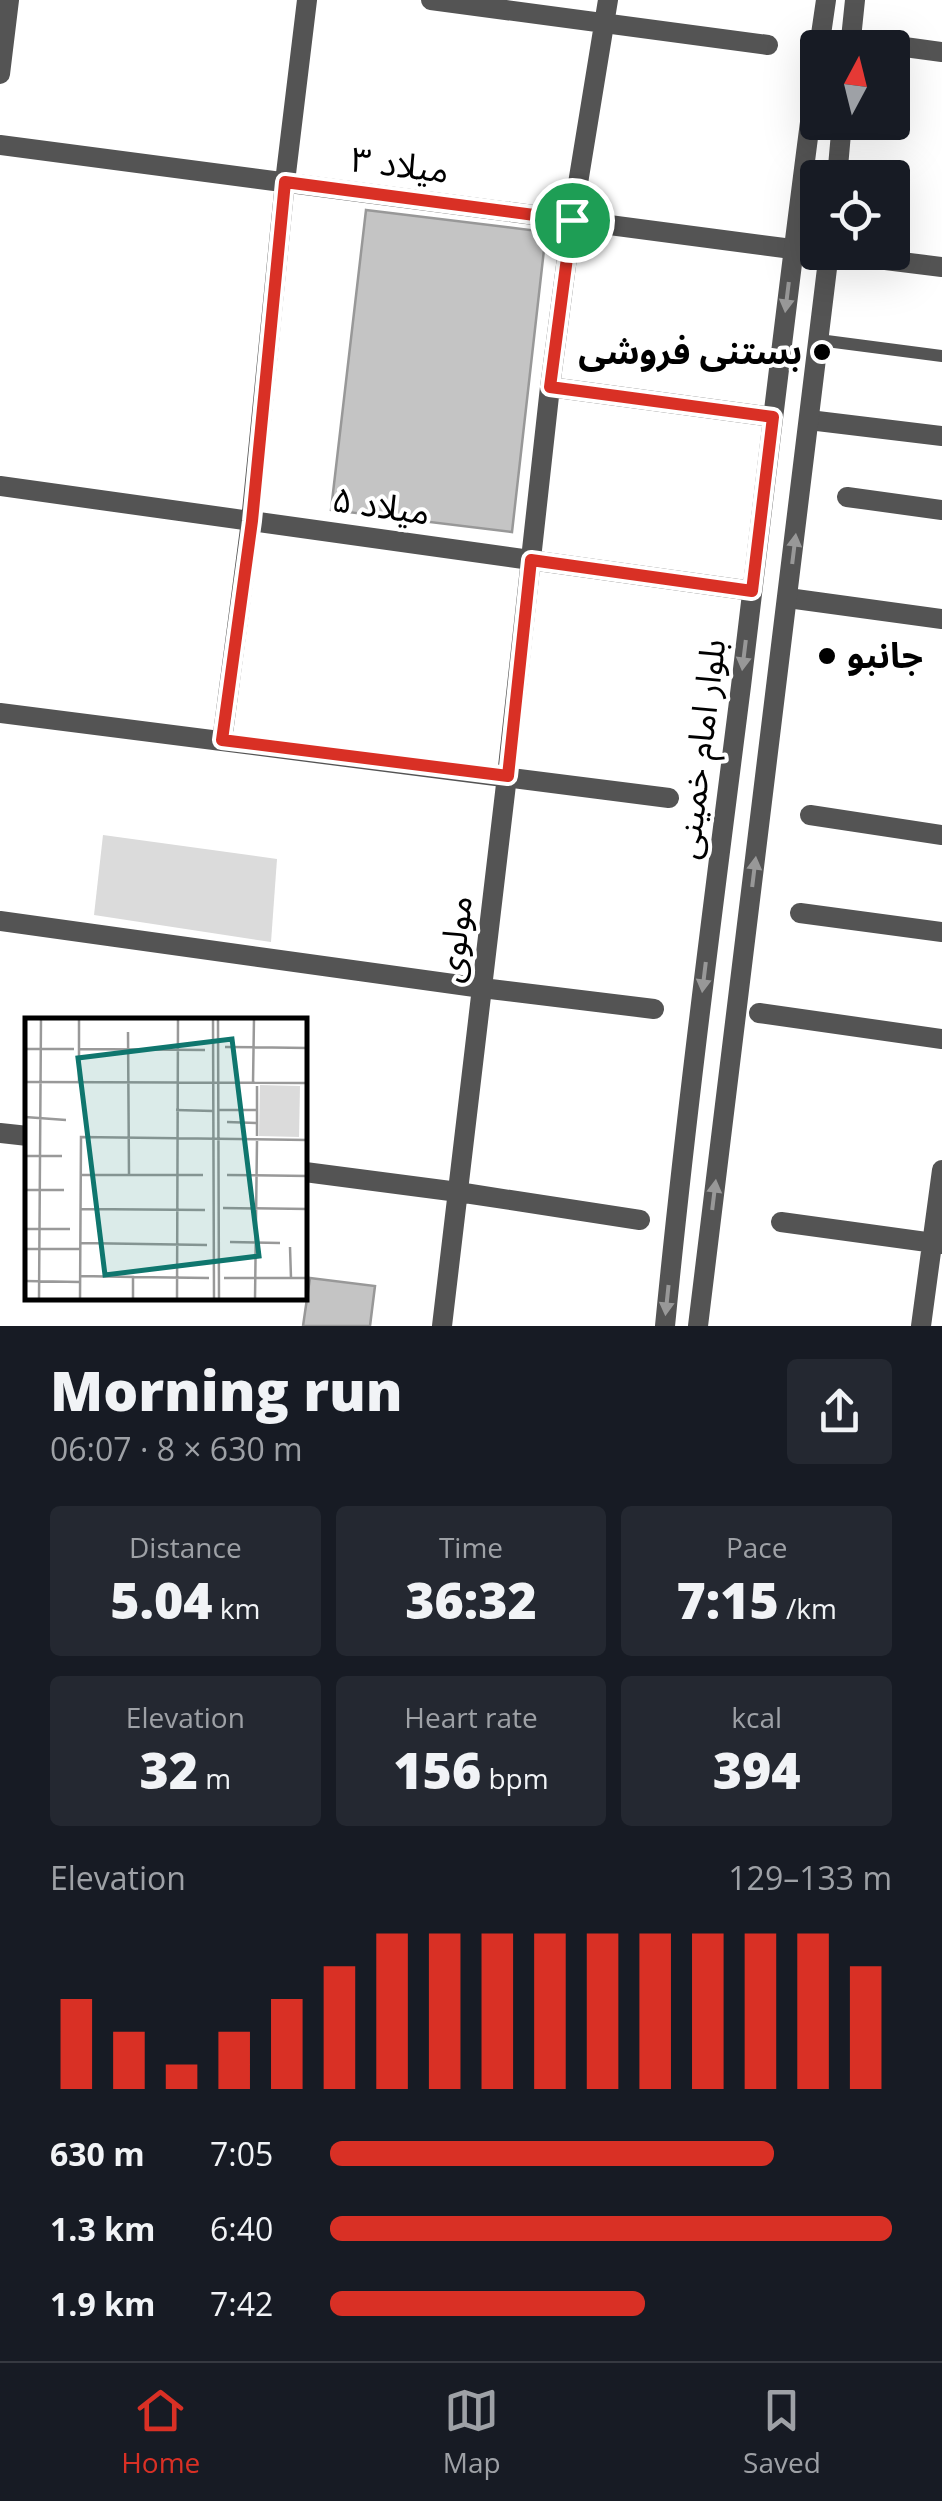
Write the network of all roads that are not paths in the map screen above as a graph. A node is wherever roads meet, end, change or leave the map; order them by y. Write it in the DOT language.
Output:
graph roads {
  1 [pos="9,0"];
  2 [pos="307,0"];
  3 [pos="431,0"];
  4 [pos="608,0"];
  5 [pos="826,0"];
  6 [pos="855,0"];
  7 [pos="605,22"];
  8 [pos="822,30"];
  9 [pos="852,30"];
  10 [pos="768,45"];
  11 [pos="910,48"];
  12 [pos="942,52"];
  13 [pos="0,74"];
  14 [pos="807,140"];
  15 [pos="0,145"];
  16 [pos="285,182"];
  17 [pos="572,220"];
  18 [pos="792,249"];
  19 [pos="800,250"];
  20 [pos="910,263"];
  21 [pos="942,267"];
  22 [pos="827,270"];
  23 [pos="818,340"];
  24 [pos="942,356"];
  25 [pos="550,387"];
  26 [pos="773,417"];
  27 [pos="809,420"];
  28 [pos="942,436"];
  29 [pos="0,486"];
  30 [pos="847,497"];
  31 [pos="942,510"];
  32 [pos="252,521"];
  33 [pos="531,560"];
  34 [pos="752,591"];
  35 [pos="788,598"];
  36 [pos="942,620"];
  37 [pos="0,713"];
  38 [pos="222,740"];
  39 [pos="508,776"];
  40 [pos="669,798"];
  41 [pos="810,815"];
  42 [pos="942,835"];
  43 [pos="800,913"];
  44 [pos="0,922"];
  45 [pos="942,932"];
  46 [pos="482,988"];
  47 [pos="654,1009"];
  48 [pos="759,1013"];
  49 [pos="942,1039"];
  50 [pos="0,1133"];
  51 [pos="25,1136"];
  52 [pos="942,1170"];
  53 [pos="308,1172"];
  54 [pos="458,1192"];
  55 [pos="640,1220"];
  56 [pos="781,1222"];
  57 [pos="937,1243"];
  58 [pos="442,1326"];
  59 [pos="664,1326"];
  60 [pos="698,1326"];
  61 [pos="921,1326"];
  1 -- 13 [label="street"];
  2 -- 16 [label="street"];
  3 -- 7 [label="street"];
  4 -- 7 [label="street, مولوی"];
  5 -- 8 [label="street"];
  6 -- 9 [label="street"];
  7 -- 10 [label="street"];
  7 -- 17 [label="street, مولوی"];
  11 -- 12 [label="street"];
  14 -- 18 [label="street, بلوار امام خمینی"];
  15 -- 16 [label="street, میلاد ۳"];
  16 -- 17 [label="street, میلاد ۳"];
  16 -- 32 [label="street"];
  17 -- 18 [label="street, میلاد ۳"];
  17 -- 25 [label="street, مولوی"];
  18 -- 19 [label="street, میلاد ۳"];
  18 -- 26 [label="street, بلوار امام خمینی, one-way"];
  20 -- 21 [label="street"];
  22 -- 23 [label="street, بلوار امام خمینی"];
  23 -- 24 [label="lane"];
  23 -- 27 [label="street, بلوار امام خمینی"];
  25 -- 26 [label="street"];
  25 -- 33 [label="street, مولوی"];
  26 -- 34 [label="street, بلوار امام خمینی"];
  27 -- 28 [label="street"];
  35 -- 27 [label="street, بلوار امام خمینی, one-way"];
  29 -- 32 [label="street, میلاد ۵"];
  30 -- 31 [label="street"];
  32 -- 33 [label="street, میلاد ۵"];
  32 -- 38 [label="street"];
  33 -- 34 [label="street, میلاد ۵"];
  33 -- 39 [label="street, مولوی"];
  34 -- 35 [label="street, میلاد ۵"];
  34 -- 59 [label="street, بلوار امام خمینی, one-way"];
  35 -- 36 [label="street, میلاد ۵"];
  60 -- 35 [label="street, بلوار امام خمینی, one-way"];
  37 -- 38 [label="street"];
  38 -- 39 [label="street"];
  39 -- 40 [label="street"];
  39 -- 46 [label="street, مولوی"];
  41 -- 42 [label="street"];
  43 -- 45 [label="street"];
  44 -- 46 [label="street"];
  46 -- 47 [label="street"];
  46 -- 54 [label="street, مولوی"];
  48 -- 49 [label="street"];
  50 -- 51 [label="street"];
  52 -- 57 [label="street"];
  53 -- 54 [label="street"];
  54 -- 55 [label="street"];
  54 -- 58 [label="street, مولوی"];
  56 -- 57 [label="street"];
  57 -- 61 [label="street"];
}
